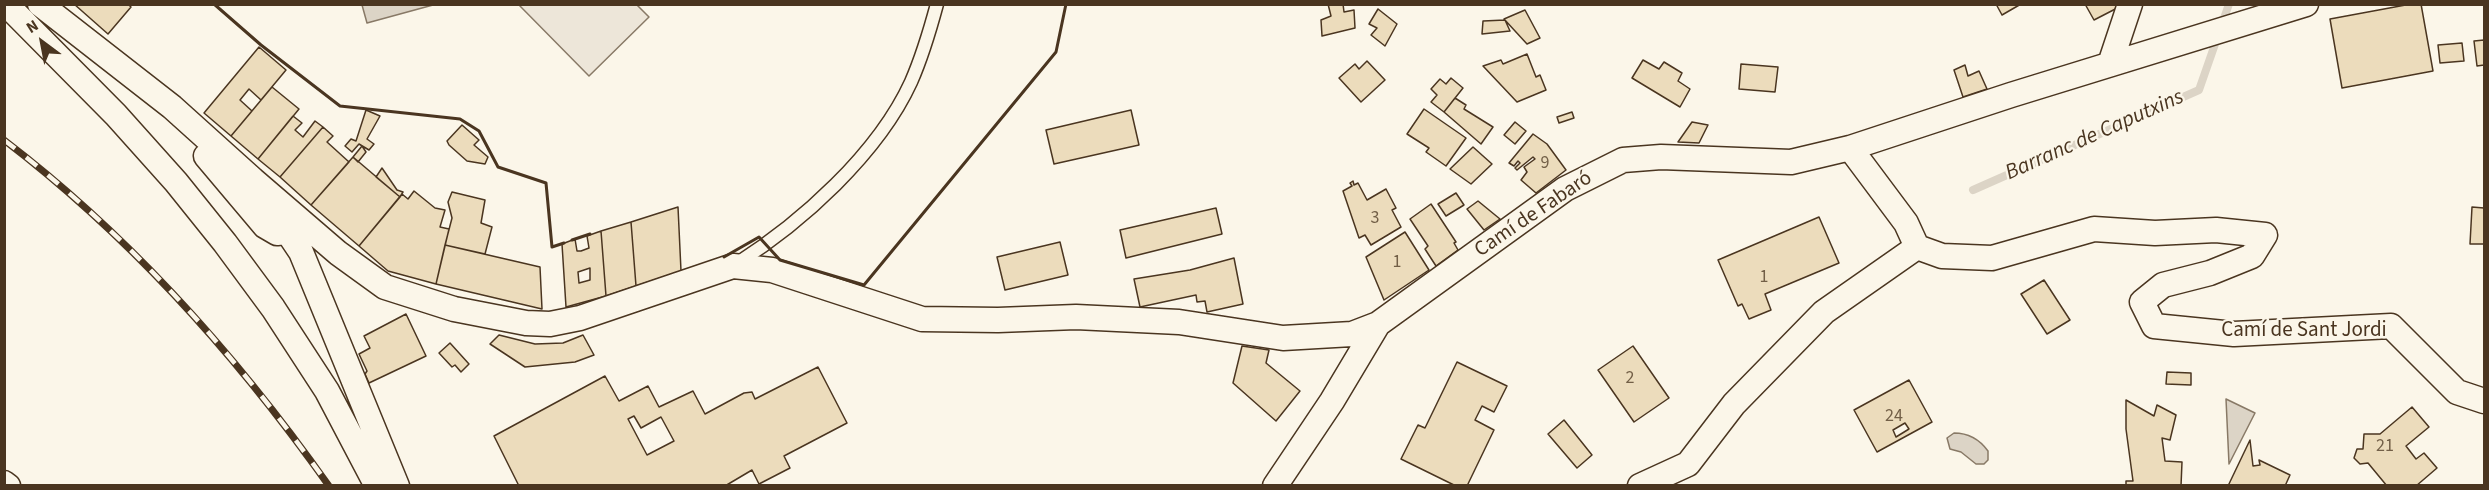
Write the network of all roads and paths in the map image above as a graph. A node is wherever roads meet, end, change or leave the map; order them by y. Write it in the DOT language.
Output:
graph roads {
  1 [pos="6,4"];
  2 [pos="15,4"];
  3 [pos="40,4"];
  4 [pos="938,4"];
  5 [pos="2130,4"];
  6 [pos="2306,4"];
  7 [pos="2110,64"];
  8 [pos="1850,148"];
  9 [pos="252,179"];
  10 [pos="288,231"];
  11 [pos="316,234"];
  12 [pos="1917,247"];
  13 [pos="733,266"];
  14 [pos="1378,324"];
  15 [pos="2484,401"];
  16 [pos="377,486"];
  17 [pos="397,486"];
  18 [pos="1275,486"];
  19 [pos="1640,486"];
  1 -- 16 [label="street"];
  2 -- 10 [label="street"];
  3 -- 9 [label="street"];
  4 -- 13 [label="lane"];
  5 -- 7 [label="street"];
  6 -- 7 [label="street, Camí de Fabaró"];
  7 -- 8 [label="street, Camí de Fabaró"];
  8 -- 12 [label="street"];
  8 -- 14 [label="street, Camí de Fabaró"];
  9 -- 10 [label="street"];
  9 -- 11 [label="street"];
  10 -- 11 [label="street"];
  10 -- 17 [label="street"];
  11 -- 13 [label="street"];
  12 -- 15 [label="street, Camí de Sant Jordi"];
  12 -- 19 [label="street"];
  13 -- 14 [label="street"];
  14 -- 18 [label="street"];
}
